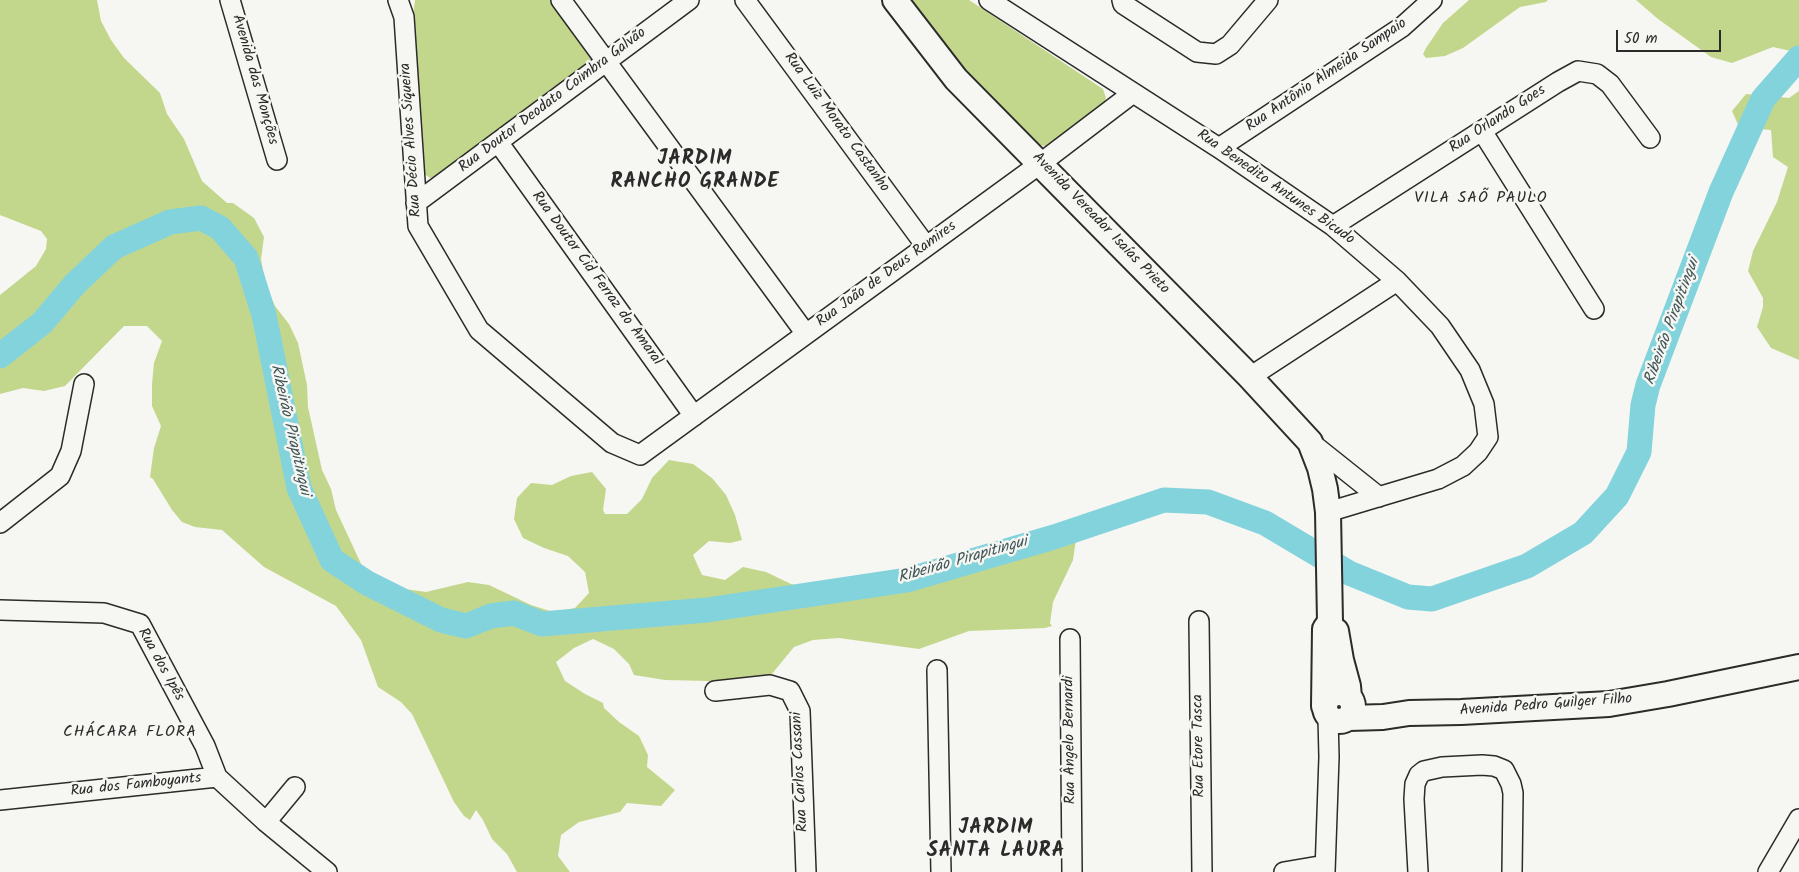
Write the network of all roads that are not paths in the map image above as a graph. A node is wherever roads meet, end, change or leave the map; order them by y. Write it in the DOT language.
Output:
graph roads {
  1 [pos="230,0"];
  2 [pos="398,0"];
  3 [pos="561,0"];
  4 [pos="689,0"];
  5 [pos="745,0"];
  6 [pos="895,0"];
  7 [pos="989,0"];
  8 [pos="1122,0"];
  9 [pos="1268,0"];
  10 [pos="1432,0"];
  11 [pos="606,62"];
  12 [pos="1133,93"];
  13 [pos="1482,131"];
  14 [pos="1650,138"];
  15 [pos="498,142"];
  16 [pos="1219,148"];
  17 [pos="277,160"];
  18 [pos="1041,163"];
  19 [pos="416,203"];
  20 [pos="1333,226"];
  21 [pos="926,246"];
  22 [pos="1398,281"];
  23 [pos="1594,309"];
  24 [pos="806,334"];
  25 [pos="1250,377"];
  26 [pos="84,384"];
  27 [pos="694,416"];
  28 [pos="1310,442"];
  29 [pos="640,455"];
  30 [pos="1379,497"];
  31 [pos="1328,519"];
  32 [pos="0,523"];
  33 [pos="0,610"];
  34 [pos="1198,620"];
  35 [pos="1070,639"];
  36 [pos="1799,667"];
  37 [pos="937,670"];
  38 [pos="715,691"];
  39 [pos="1340,710"];
  40 [pos="217,777"];
  41 [pos="295,788"];
  42 [pos="0,800"];
  43 [pos="1799,819"];
  44 [pos="266,822"];
  45 [pos="1325,868"];
  46 [pos="327,872"];
  47 [pos="806,872"];
  48 [pos="940,872"];
  49 [pos="1072,872"];
  50 [pos="1202,872"];
  51 [pos="1284,872"];
  52 [pos="1418,872"];
  53 [pos="1512,872"];
  54 [pos="1768,872"];
  1 -- 17 [label="street, Avenida das Monções"];
  2 -- 19 [label="street, Rua Décio Alves Siqueira"];
  3 -- 11 [label="street"];
  4 -- 11 [label="street, Rua Doutor Deodato Coimbra Galvão"];
  5 -- 21 [label="street, Rua Luiz Morato Castanho"];
  6 -- 18 [label="main road, Avenida Vereador Isaías Prieto"];
  7 -- 12 [label="street, Rua Benedito Antunes Bicudo"];
  8 -- 9 [label="street"];
  10 -- 16 [label="street, Rua Antônio Almeida Sampaio"];
  11 -- 15 [label="street, Rua Doutor Deodato Coimbra Galvão"];
  11 -- 24 [label="street"];
  12 -- 16 [label="street, Rua Benedito Antunes Bicudo"];
  12 -- 18 [label="street, Rua João de Deus Ramires"];
  13 -- 14 [label="street, Rua Orlando Goes"];
  13 -- 20 [label="street, Rua Orlando Goes"];
  13 -- 23 [label="street"];
  15 -- 19 [label="street, Rua Doutor Deodato Coimbra Galvão"];
  15 -- 27 [label="street, Rua Doutor Cid Ferraz do Amaral"];
  16 -- 20 [label="street, Rua Benedito Antunes Bicudo"];
  18 -- 21 [label="street, Rua João de Deus Ramires"];
  18 -- 25 [label="main road, Avenida Vereador Isaías Prieto"];
  19 -- 29 [label="street, Rua Décio Alves Siqueira"];
  20 -- 22 [label="street, Rua Benedito Antunes Bicudo"];
  21 -- 24 [label="street, Rua João de Deus Ramires"];
  22 -- 25 [label="street"];
  22 -- 30 [label="street, Rua Benedito Antunes Bicudo"];
  24 -- 27 [label="street, Rua João de Deus Ramires"];
  25 -- 28 [label="main road, Avenida Vereador Isaías Prieto"];
  26 -- 32 [label="street"];
  27 -- 29 [label="street, Rua João de Deus Ramires"];
  28 -- 30 [label="street, Avenida Vereador Isaías Prieto"];
  28 -- 31 [label="main road, Avenida Vereador Isaías Prieto"];
  30 -- 31 [label="street, Rua Benedito Antunes Bicudo"];
  31 -- 39 [label="main road, Avenida Vereador Isaías Prieto"];
  33 -- 40 [label="street, Rua dos Ipês"];
  34 -- 50 [label="street, Rua Etore Tasca"];
  35 -- 49 [label="street, Rua Ângelo Bernardi"];
  36 -- 39 [label="main road, Avenida Pedro Guilger Filho"];
  37 -- 48 [label="street"];
  38 -- 47 [label="street, Rua Carlos Cassani"];
  39 -- 45 [label="street"];
  40 -- 42 [label="street, Rua dos Famboyants"];
  40 -- 44 [label="street, Rua dos Famboyants"];
  41 -- 44 [label="street"];
  43 -- 54 [label="street"];
  44 -- 46 [label="street, Rua dos Famboyants"];
  45 -- 51 [label="street"];
  52 -- 53 [label="street"];
}
